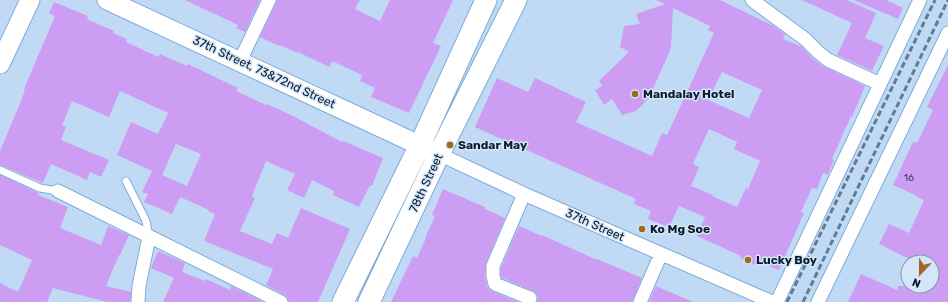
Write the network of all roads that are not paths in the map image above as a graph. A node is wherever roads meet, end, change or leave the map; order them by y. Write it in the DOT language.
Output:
graph roads {
  1 [pos="30,0"];
  2 [pos="107,0"];
  3 [pos="269,0"];
  4 [pos="486,0"];
  5 [pos="516,0"];
  6 [pos="752,0"];
  7 [pos="920,0"];
  8 [pos="948,33"];
  9 [pos="240,61"];
  10 [pos="0,64"];
  11 [pos="880,84"];
  12 [pos="420,145"];
  13 [pos="439,154"];
  14 [pos="0,170"];
  15 [pos="126,181"];
  16 [pos="58,191"];
  17 [pos="524,194"];
  18 [pos="149,237"];
  19 [pos="661,254"];
  20 [pos="530,298"];
  21 [pos="138,302"];
  22 [pos="281,302"];
  23 [pos="343,302"];
  24 [pos="369,302"];
  25 [pos="640,302"];
  26 [pos="772,302"];
  27 [pos="777,302"];
  28 [pos="818,302"];
  1 -- 10 [label="street"];
  2 -- 9 [label="street, 37th Street, 73&72nd Street"];
  3 -- 9 [label="street"];
  4 -- 12 [label="main road, 78th Street"];
  5 -- 13 [label="main road, 78th Street"];
  6 -- 11 [label="street"];
  7 -- 11 [label="street"];
  8 -- 28 [label="street"];
  9 -- 12 [label="street, 37th Street, 73&72nd Street"];
  11 -- 27 [label="street"];
  12 -- 13 [label="street, 37th Street"];
  12 -- 23 [label="main road, 78th Street"];
  13 -- 17 [label="street, 37th Street"];
  13 -- 24 [label="main road, 78th Street"];
  14 -- 16 [label="lane"];
  15 -- 18 [label="lane"];
  16 -- 18 [label="street"];
  17 -- 19 [label="street, 37th Street"];
  17 -- 20 [label="street"];
  18 -- 21 [label="street"];
  18 -- 22 [label="street"];
  19 -- 25 [label="street"];
  19 -- 26 [label="street, 37th Street"];
}
